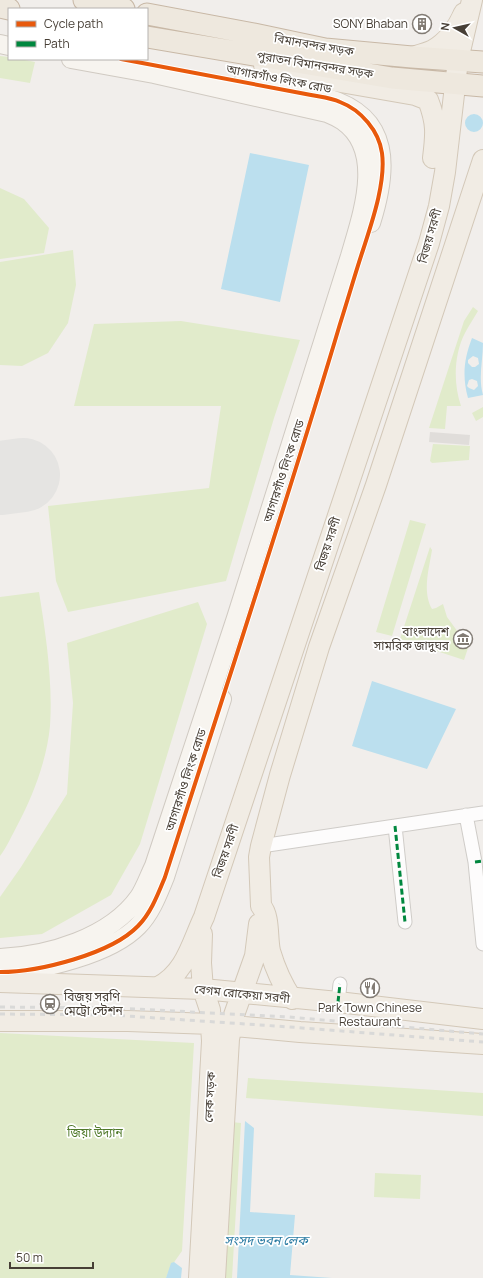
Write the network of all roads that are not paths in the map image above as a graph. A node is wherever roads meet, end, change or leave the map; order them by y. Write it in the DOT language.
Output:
graph roads {
  1 [pos="84,0"];
  2 [pos="471,0"];
  3 [pos="120,8"];
  4 [pos="148,14"];
  5 [pos="148,37"];
  6 [pos="214,48"];
  7 [pos="412,57"];
  8 [pos="77,60"];
  9 [pos="126,60"];
  10 [pos="458,60"];
  11 [pos="483,62"];
  12 [pos="456,84"];
  13 [pos="483,86"];
  14 [pos="483,160"];
  15 [pos="478,181"];
  16 [pos="409,301"];
  17 [pos="483,813"];
  18 [pos="466,815"];
  19 [pos="395,826"];
  20 [pos="261,846"];
  21 [pos="479,861"];
  22 [pos="261,906"];
  23 [pos="204,917"];
  24 [pos="114,922"];
  25 [pos="405,922"];
  26 [pos="121,938"];
  27 [pos="483,944"];
  28 [pos="0,958"];
  29 [pos="0,972"];
  30 [pos="0,982"];
  31 [pos="158,987"];
  32 [pos="203,989"];
  33 [pos="242,994"];
  34 [pos="292,999"];
  35 [pos="483,1019"];
  36 [pos="0,1021"];
  37 [pos="212,1024"];
  38 [pos="231,1026"];
  39 [pos="483,1044"];
  40 [pos="199,1278"];
  41 [pos="215,1278"];
  1 -- 3 [label="highway"];
  2 -- 7 [label="main road"];
  2 -- 10 [label="main road, বিজয় সরণী"];
  4 -- 7 [label="highway, বিমানবন্দর সড়ক"];
  5 -- 6 [label="highway, পুরাতন বিমানবন্দর সড়ক"];
  6 -- 12 [label="highway, পুরাতন বিমানবন্দর সড়ক"];
  6 -- 16 [label="main road"];
  7 -- 10 [label="highway, বিমানবন্দর সড়ক"];
  8 -- 24 [label="main road, আগারগাঁও লিংক রোড"];
  9 -- 26 [label="main road, আগারগাঁও লিংক রোড"];
  10 -- 11 [label="highway, বিমানবন্দর সড়ক"];
  10 -- 12 [label="main road, বিজয় সরণী"];
  12 -- 13 [label="highway, পুরাতন বিমানবন্দর সড়ক"];
  12 -- 16 [label="main road, বিজয় সরণী"];
  14 -- 15 [label="main road, বিজয় সরণী"];
  15 -- 20 [label="main road, বিজয় সরণী"];
  16 -- 23 [label="main road, বিজয় সরণী"];
  17 -- 18 [label="street"];
  18 -- 19 [label="street"];
  18 -- 21 [label="street"];
  19 -- 20 [label="street"];
  19 -- 25 [label="street"];
  20 -- 22 [label="main road, বিজয় সরণী"];
  21 -- 27 [label="street"];
  22 -- 33 [label="main road"];
  22 -- 34 [label="main road, বিজয় সরণী"];
  23 -- 31 [label="main road, বিজয় সরণী"];
  23 -- 32 [label="main road, লেক সড়ক"];
  24 -- 26 [label="main road"];
  24 -- 28 [label="main road, আগারগাঁও লিংক রোড"];
  26 -- 29 [label="main road, আগারগাঁও লিংক রোড"];
  30 -- 31 [label="main road, বেগম রোকেয়া সরণী"];
  31 -- 32 [label="main road, বেগম রোকেয়া সরণী"];
  32 -- 33 [label="main road, বেগম রোকেয়া সরণী"];
  32 -- 37 [label="main road, লেক সড়ক"];
  33 -- 34 [label="main road, বেগম রোকেয়া সরণী"];
  33 -- 38 [label="main road"];
  34 -- 35 [label="main road, বেগম রোকেয়া সরণী"];
  36 -- 37 [label="main road"];
  37 -- 38 [label="main road"];
  37 -- 40 [label="main road, লেক সড়ক"];
  38 -- 39 [label="main road"];
  38 -- 41 [label="main road"];
}
